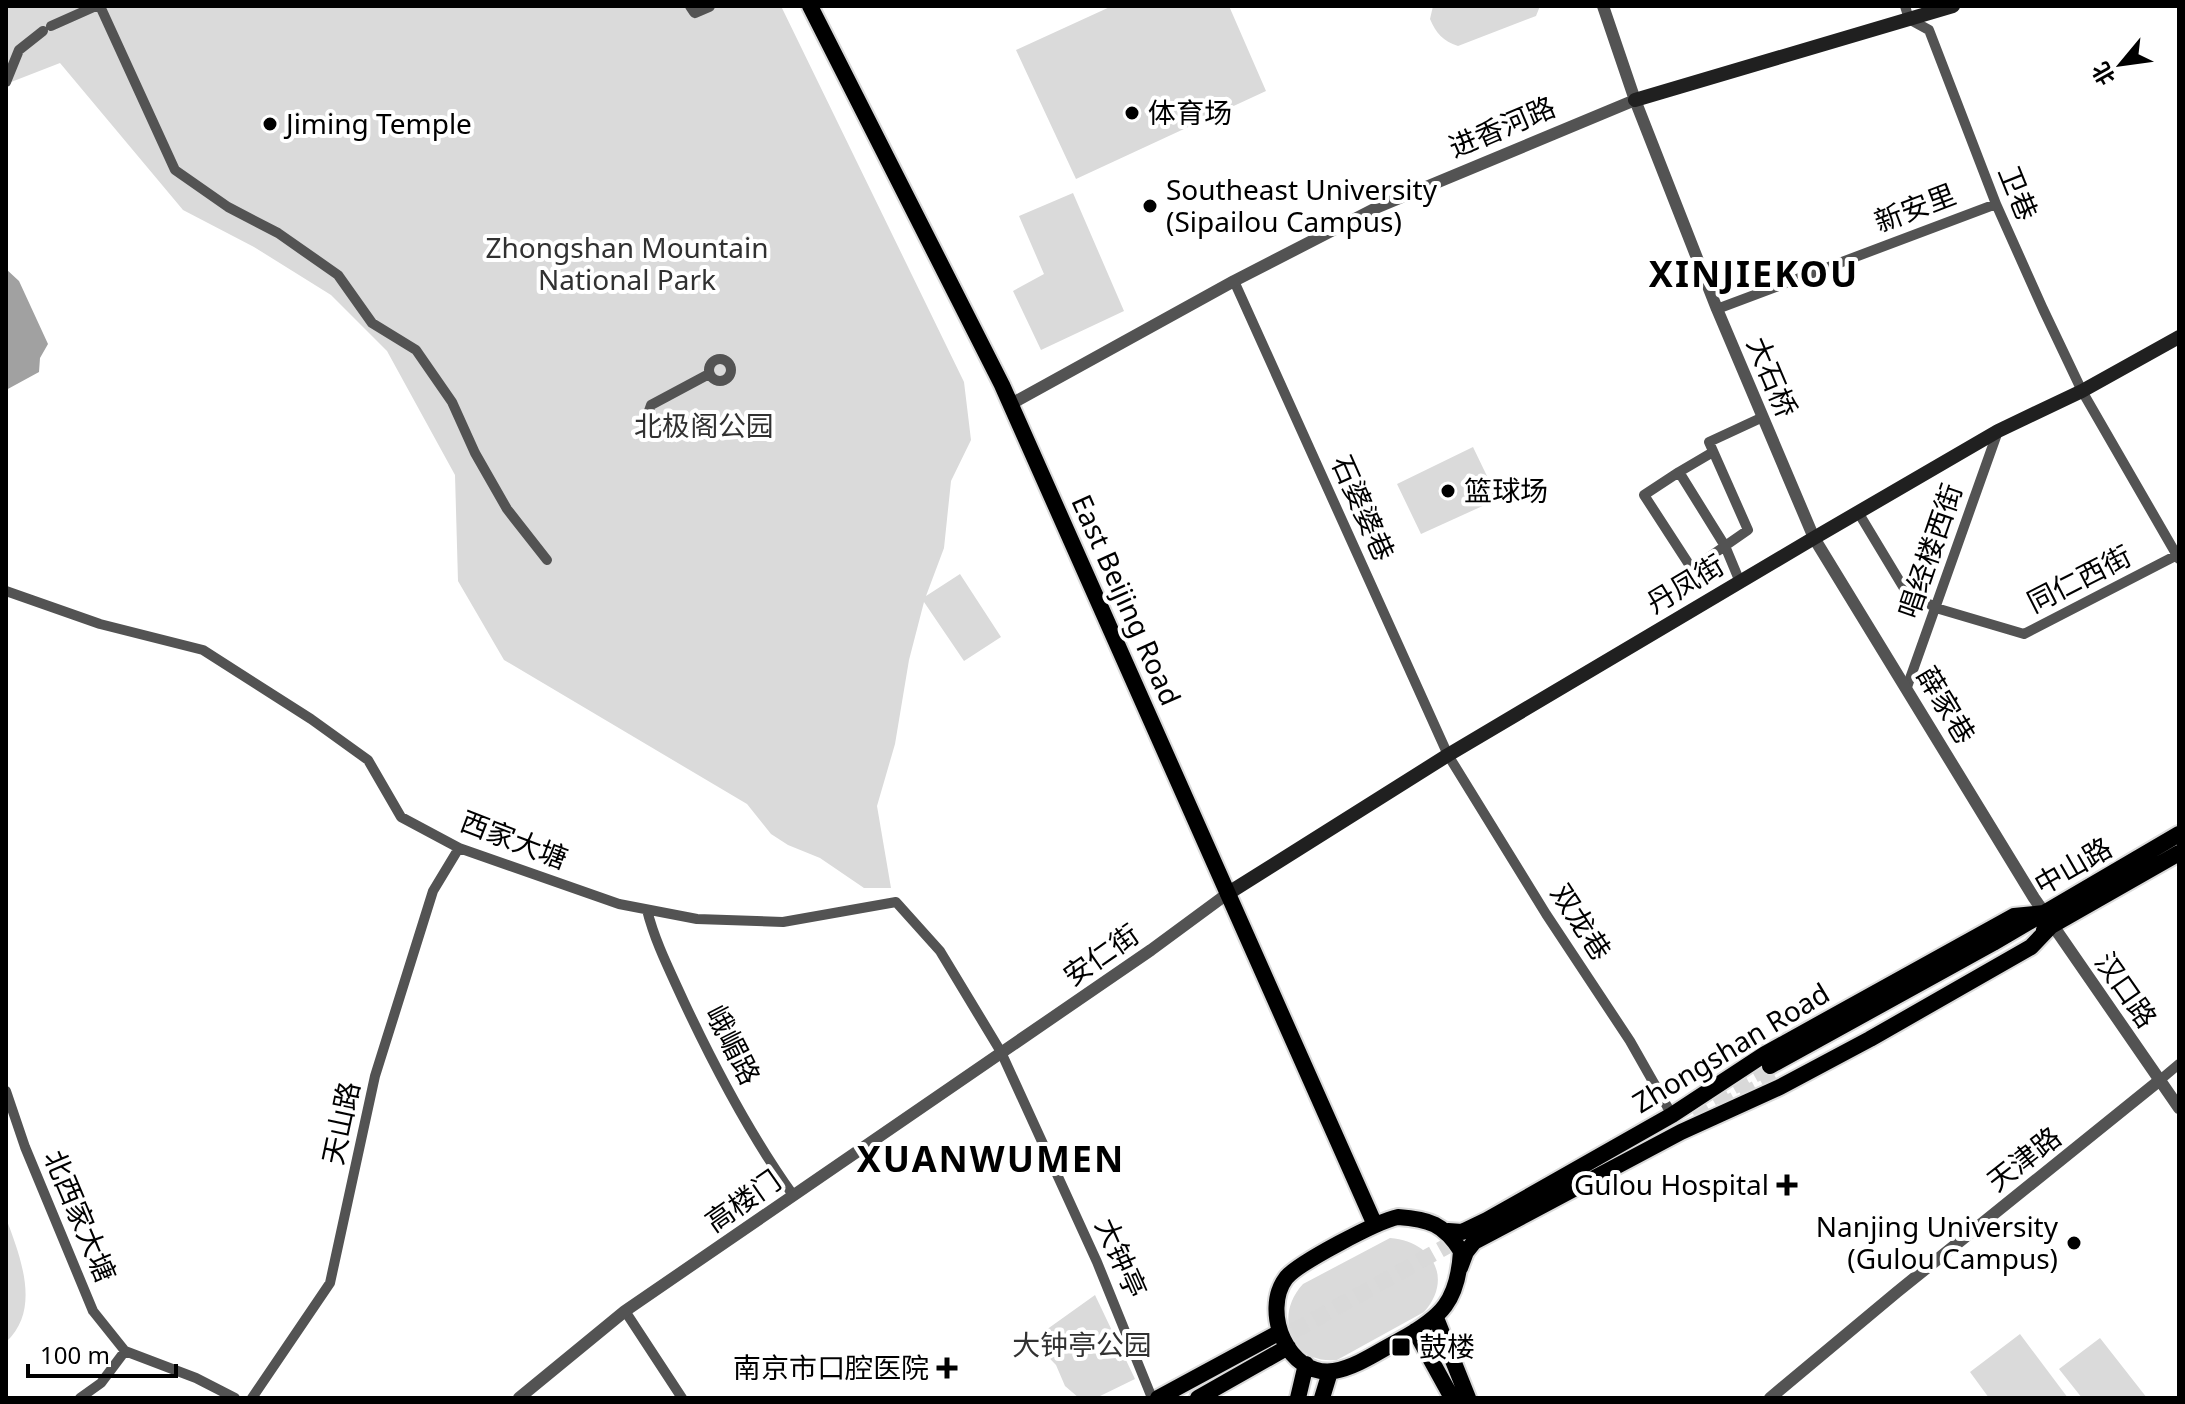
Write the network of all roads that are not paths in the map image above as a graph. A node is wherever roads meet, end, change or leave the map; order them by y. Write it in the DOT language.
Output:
graph roads {
  1 [pos="98,6"];
  2 [pos="691,6"];
  3 [pos="709,6"];
  4 [pos="810,6"];
  5 [pos="1603,6"];
  6 [pos="1953,6"];
  7 [pos="1907,12"];
  8 [pos="6,82"];
  9 [pos="1635,100"];
  10 [pos="1996,204"];
  11 [pos="1234,281"];
  12 [pos="1717,309"];
  13 [pos="2179,337"];
  14 [pos="709,374"];
  15 [pos="2082,391"];
  16 [pos="1011,404"];
  17 [pos="1763,417"];
  18 [pos="689,429"];
  19 [pos="1998,431"];
  20 [pos="1713,452"];
  21 [pos="1679,472"];
  22 [pos="1858,512"];
  23 [pos="1814,538"];
  24 [pos="1725,546"];
  25 [pos="2178,556"];
  26 [pos="547,560"];
  27 [pos="1740,582"];
  28 [pos="6,591"];
  29 [pos="1936,608"];
  30 [pos="1907,687"];
  31 [pos="1448,755"];
  32 [pos="2179,834"];
  33 [pos="459,848"];
  34 [pos="2179,853"];
  35 [pos="1227,894"];
  36 [pos="2034,898"];
  37 [pos="647,910"];
  38 [pos="2048,919"];
  39 [pos="1001,1052"];
  40 [pos="2179,1064"];
  41 [pos="2160,1080"];
  42 [pos="6,1091"];
  43 [pos="2179,1108"];
  44 [pos="1672,1115"];
  45 [pos="793,1195"];
  46 [pos="1375,1225"];
  47 [pos="1448,1231"];
  48 [pos="1460,1268"];
  49 [pos="625,1311"];
  50 [pos="1436,1318"];
  51 [pos="1415,1331"];
  52 [pos="1284,1340"];
  53 [pos="125,1351"];
  54 [pos="1306,1364"];
  55 [pos="1330,1372"];
  56 [pos="80,1398"];
  57 [pos="235,1398"];
  58 [pos="252,1398"];
  59 [pos="519,1398"];
  60 [pos="682,1398"];
  61 [pos="1155,1398"];
  62 [pos="1198,1398"];
  63 [pos="1298,1398"];
  64 [pos="1322,1398"];
  65 [pos="1452,1398"];
  66 [pos="1468,1398"];
  67 [pos="1770,1398"];
  1 -- 8 [label="street"];
  1 -- 26 [label="street"];
  2 -- 3 [label="street"];
  4 -- 16 [label="main road, East Beijing Road"];
  5 -- 9 [label="street, 大石桥"];
  6 -- 7 [label="main road, 进香河路"];
  7 -- 9 [label="main road, 进香河路"];
  7 -- 10 [label="street, 卫巷"];
  9 -- 11 [label="street, 进香河路"];
  9 -- 12 [label="street, 大石桥"];
  10 -- 12 [label="street, 新安里"];
  10 -- 15 [label="street, 卫巷"];
  11 -- 16 [label="street, 进香河路"];
  11 -- 31 [label="street, 石婆婆巷"];
  12 -- 17 [label="street, 大石桥"];
  13 -- 15 [label="main road, 丹凤街"];
  14 -- 18 [label="street"];
  15 -- 19 [label="main road, 丹凤街"];
  15 -- 25 [label="street, 卫巷"];
  16 -- 35 [label="main road, East Beijing Road"];
  17 -- 20 [label="street"];
  17 -- 23 [label="street, 大石桥"];
  19 -- 22 [label="main road, 丹凤街"];
  19 -- 29 [label="street, 唱经楼西街"];
  20 -- 21 [label="street"];
  20 -- 24 [label="street"];
  21 -- 24 [label="street"];
  21 -- 24 [label="street"];
  22 -- 23 [label="main road, 丹凤街"];
  22 -- 29 [label="street, 同仁西街"];
  23 -- 27 [label="main road, 丹凤街"];
  23 -- 30 [label="street, 薛家巷"];
  24 -- 27 [label="street"];
  25 -- 29 [label="street, 同仁西街"];
  27 -- 31 [label="main road, 丹凤街"];
  28 -- 33 [label="street, 西家大塘"];
  29 -- 30 [label="street, 唱经楼西街"];
  30 -- 36 [label="street, 薛家巷"];
  31 -- 35 [label="main road, 丹凤街"];
  31 -- 44 [label="street, 双龙巷"];
  32 -- 38 [label="main road, 中山路"];
  33 -- 37 [label="street, 西家大塘"];
  33 -- 58 [label="street, 天山路"];
  34 -- 38 [label="main road"];
  35 -- 39 [label="street, 安仁街"];
  35 -- 46 [label="main road, East Beijing Road"];
  36 -- 38 [label="street, 汉口路"];
  37 -- 39 [label="street, 西家大塘"];
  37 -- 45 [label="street, 峨嵋路"];
  38 -- 38 [label="main road, 中山路"];
  38 -- 41 [label="street, 汉口路"];
  38 -- 44 [label="main road, Zhongshan Road"];
  38 -- 48 [label="main road"];
  39 -- 45 [label="street, 高楼门"];
  39 -- 61 [label="street, 大钟亭"];
  40 -- 41 [label="street"];
  41 -- 43 [label="street, 汉口路"];
  41 -- 67 [label="street, 天津路"];
  42 -- 53 [label="street, 北西家大塘"];
  44 -- 47 [label="main road, Zhongshan Road"];
  45 -- 49 [label="street, 高楼门"];
  46 -- 47 [label="main road"];
  46 -- 52 [label="main road"];
  47 -- 48 [label="main road"];
  48 -- 50 [label="main road"];
  49 -- 59 [label="street, 高楼门"];
  49 -- 60 [label="street"];
  50 -- 51 [label="main road"];
  50 -- 66 [label="main road"];
  51 -- 55 [label="main road"];
  51 -- 65 [label="main road"];
  52 -- 54 [label="main road"];
  52 -- 61 [label="main road"];
  52 -- 62 [label="main road"];
  53 -- 56 [label="street"];
  53 -- 57 [label="street"];
  54 -- 55 [label="main road"];
  54 -- 63 [label="main road"];
  55 -- 64 [label="main road"];
}
